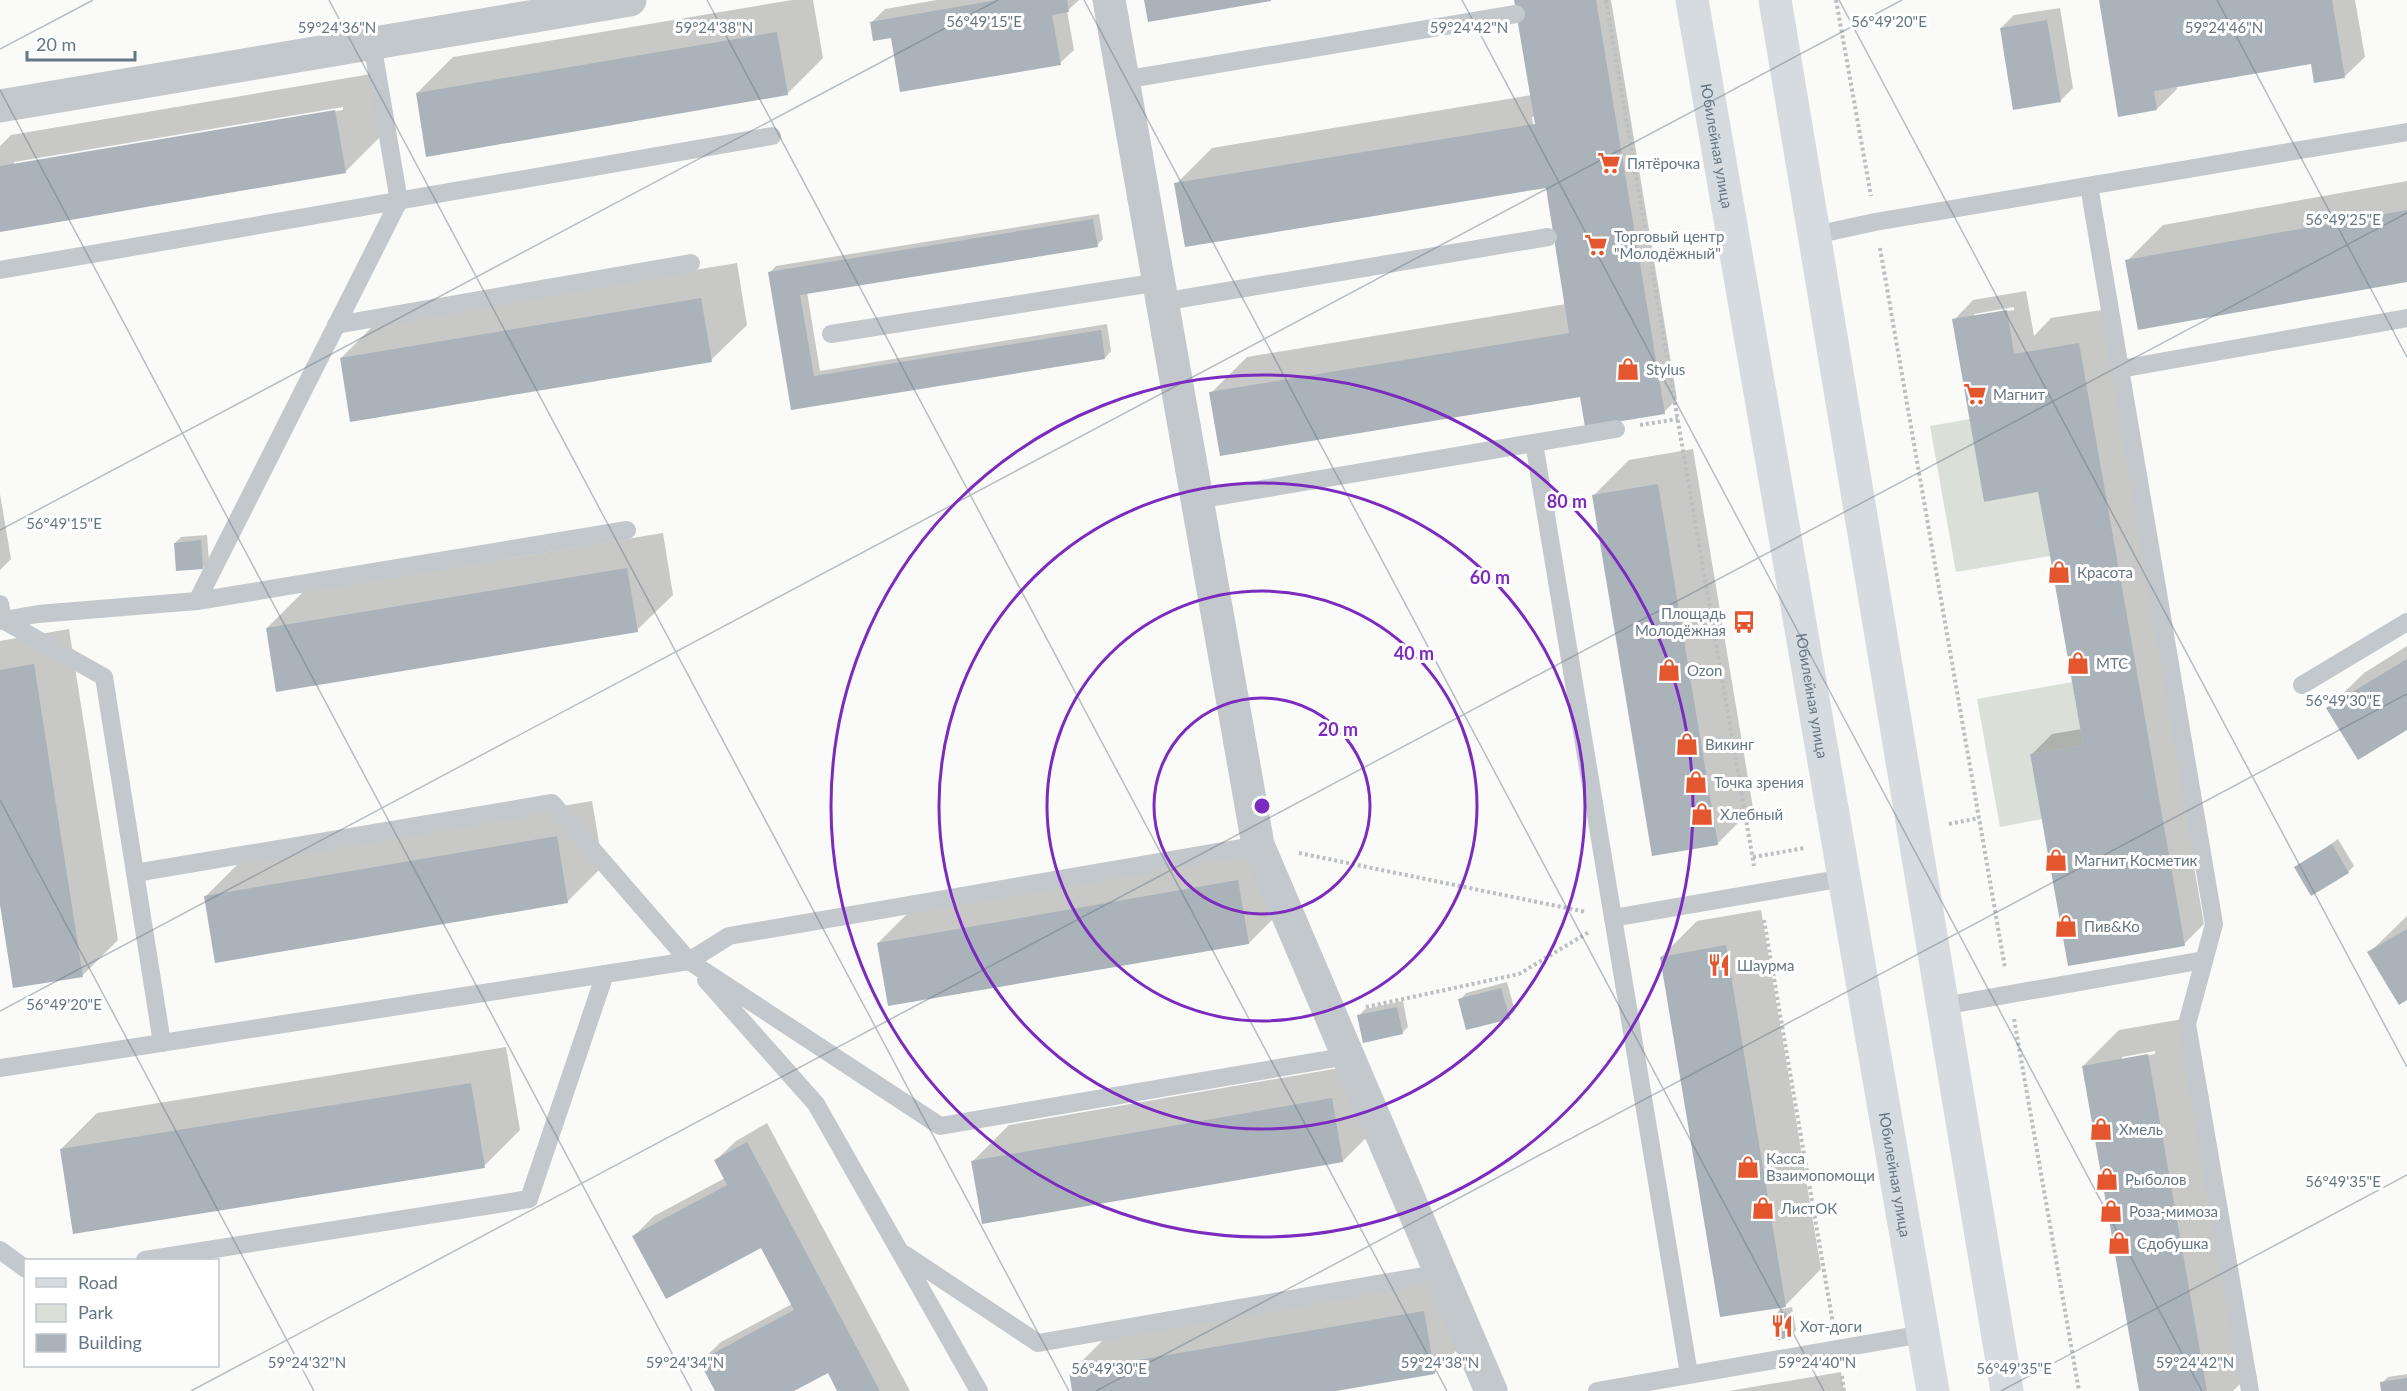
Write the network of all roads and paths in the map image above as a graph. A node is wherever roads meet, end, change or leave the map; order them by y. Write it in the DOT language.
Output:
graph roads {
  1 [pos="630,0"];
  2 [pos="1109,0"];
  3 [pos="1606,0"];
  4 [pos="1692,0"];
  5 [pos="1775,0"];
  6 [pos="1836,0"];
  7 [pos="1516,14"];
  8 [pos="372,44"];
  9 [pos="1124,80"];
  10 [pos="0,106"];
  11 [pos="2407,132"];
  12 [pos="772,136"];
  13 [pos="2089,186"];
  14 [pos="399,201"];
  15 [pos="1875,222"];
  16 [pos="1815,235"];
  17 [pos="1548,237"];
  18 [pos="691,263"];
  19 [pos="0,270"];
  20 [pos="1161,292"];
  21 [pos="2407,318"];
  22 [pos="336,325"];
  23 [pos="831,334"];
  24 [pos="2120,369"];
  25 [pos="1678,419"];
  26 [pos="1616,429"];
  27 [pos="1534,443"];
  28 [pos="1197,500"];
  29 [pos="627,530"];
  30 [pos="197,601"];
  31 [pos="1,615"];
  32 [pos="2407,622"];
  33 [pos="2302,686"];
  34 [pos="1258,845"];
  35 [pos="135,873"];
  36 [pos="1844,878"];
  37 [pos="1759,893"];
  38 [pos="1613,918"];
  39 [pos="2204,960"];
  40 [pos="689,961"];
  41 [pos="605,974"];
  42 [pos="2009,992"];
  43 [pos="1943,1006"];
  44 [pos="1330,1015"];
  45 [pos="162,1043"];
  46 [pos="1348,1056"];
  47 [pos="0,1068"];
  48 [pos="0,1250"];
  49 [pos="904,1254"];
  50 [pos="151,1259"];
  51 [pos="24,1268"];
  52 [pos="1441,1273"];
  53 [pos="1923,1334"];
  54 [pos="1837,1349"];
  55 [pos="1689,1374"];
  56 [pos="979,1391"];
  57 [pos="1491,1391"];
  58 [pos="1597,1391"];
  59 [pos="1844,1391"];
  60 [pos="1933,1391"];
  61 [pos="2007,1391"];
  62 [pos="2079,1391"];
  63 [pos="2250,1391"];
  1 -- 8 [label="street"];
  2 -- 9 [label="street"];
  3 -- 25 [label="path"];
  4 -- 36 [label="main road, Юбилейная улица"];
  5 -- 16 [label="main road"];
  6 -- 15 [label="path"];
  7 -- 9 [label="lane"];
  8 -- 10 [label="street"];
  8 -- 14 [label="lane"];
  9 -- 20 [label="street"];
  11 -- 13 [label="lane"];
  12 -- 14 [label="lane"];
  13 -- 15 [label="lane"];
  13 -- 24 [label="lane"];
  14 -- 19 [label="lane"];
  14 -- 22 [label="lane"];
  15 -- 16 [label="lane"];
  15 -- 42 [label="path"];
  16 -- 43 [label="main road"];
  17 -- 20 [label="lane"];
  18 -- 22 [label="lane"];
  20 -- 23 [label="lane"];
  20 -- 28 [label="street"];
  21 -- 24 [label="lane"];
  22 -- 30 [label="lane"];
  24 -- 39 [label="lane"];
  25 -- 26 [label="path"];
  25 -- 37 [label="path"];
  26 -- 27 [label="lane"];
  27 -- 28 [label="lane"];
  27 -- 38 [label="lane"];
  28 -- 34 [label="street"];
  29 -- 30 [label="lane"];
  30 -- 31 [label="lane"];
  31 -- 35 [label="lane"];
  32 -- 33 [label="lane"];
  34 -- 38 [label="path"];
  34 -- 40 [label="lane"];
  34 -- 44 [label="street"];
  35 -- 40 [label="lane"];
  35 -- 45 [label="lane"];
  36 -- 37 [label="lane"];
  36 -- 53 [label="main road, Юбилейная улица"];
  37 -- 38 [label="lane"];
  37 -- 54 [label="path"];
  38 -- 44 [label="path"];
  38 -- 55 [label="lane"];
  39 -- 42 [label="lane"];
  39 -- 63 [label="lane"];
  40 -- 41 [label="lane"];
  40 -- 46 [label="lane"];
  40 -- 49 [label="lane"];
  41 -- 45 [label="lane"];
  41 -- 50 [label="lane"];
  42 -- 43 [label="lane"];
  42 -- 62 [label="path"];
  43 -- 61 [label="main road"];
  44 -- 46 [label="street"];
  45 -- 47 [label="lane"];
  46 -- 52 [label="street"];
  48 -- 51 [label="lane"];
  49 -- 52 [label="lane"];
  49 -- 56 [label="lane"];
  52 -- 57 [label="street"];
  53 -- 54 [label="lane"];
  53 -- 60 [label="main road, Юбилейная улица"];
  54 -- 55 [label="lane"];
  54 -- 59 [label="path"];
  55 -- 58 [label="lane"];
}
